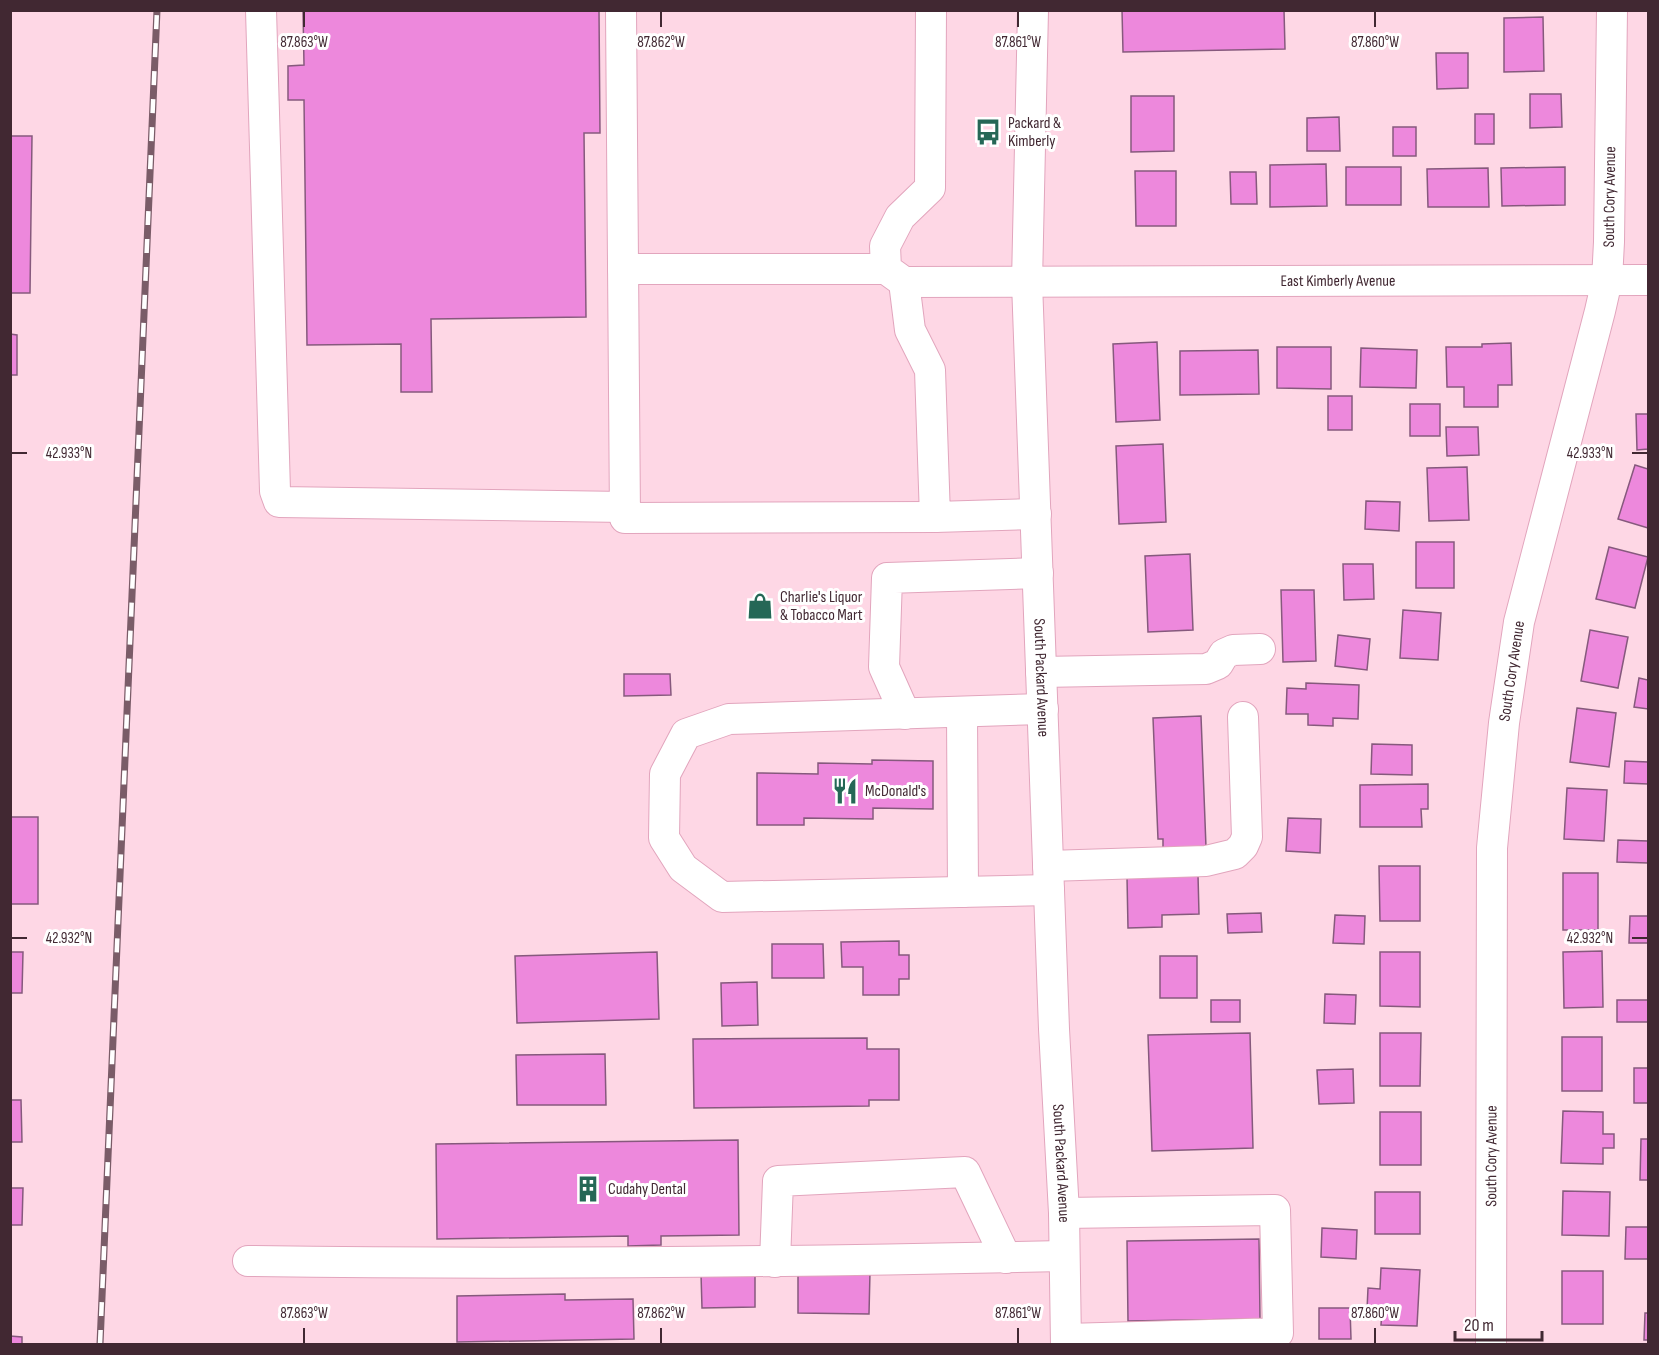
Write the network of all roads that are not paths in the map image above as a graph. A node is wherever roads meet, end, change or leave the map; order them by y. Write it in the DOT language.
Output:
graph roads {
  1 [pos="261,10"];
  2 [pos="621,10"];
  3 [pos="931,10"];
  4 [pos="1032,10"];
  5 [pos="1612,10"];
  6 [pos="623,270"];
  7 [pos="895,276"];
  8 [pos="1606,280"];
  9 [pos="1648,280"];
  10 [pos="1027,282"];
  11 [pos="625,507"];
  12 [pos="1036,514"];
  13 [pos="935,517"];
  14 [pos="1038,573"];
  15 [pos="1260,649"];
  16 [pos="1041,672"];
  17 [pos="1043,710"];
  18 [pos="962,712"];
  19 [pos="905,714"];
  20 [pos="1243,717"];
  21 [pos="1049,878"];
  22 [pos="963,892"];
  23 [pos="1064,1213"];
  24 [pos="1063,1256"];
  25 [pos="1006,1258"];
  26 [pos="248,1261"];
  27 [pos="775,1262"];
  28 [pos="1066,1342"];
  29 [pos="1491,1344"];
  1 -- 11 [label="street"];
  2 -- 6 [label="street"];
  3 -- 7 [label="street"];
  4 -- 10 [label="street, South Packard Avenue"];
  5 -- 8 [label="street, South Cory Avenue"];
  6 -- 7 [label="street, East Kimberly Avenue"];
  6 -- 11 [label="street"];
  7 -- 10 [label="street, East Kimberly Avenue"];
  7 -- 13 [label="street"];
  8 -- 9 [label="street, East Kimberly Avenue"];
  8 -- 10 [label="street, East Kimberly Avenue"];
  8 -- 29 [label="street, South Cory Avenue"];
  10 -- 12 [label="street, South Packard Avenue"];
  11 -- 13 [label="street"];
  12 -- 13 [label="street"];
  12 -- 14 [label="street, South Packard Avenue"];
  14 -- 16 [label="street, South Packard Avenue"];
  14 -- 19 [label="street"];
  15 -- 16 [label="street"];
  16 -- 17 [label="street, South Packard Avenue"];
  17 -- 18 [label="street"];
  17 -- 21 [label="street, South Packard Avenue"];
  18 -- 19 [label="street"];
  18 -- 22 [label="street"];
  19 -- 22 [label="street"];
  20 -- 21 [label="street"];
  21 -- 22 [label="street"];
  21 -- 23 [label="street, South Packard Avenue"];
  23 -- 24 [label="street, South Packard Avenue"];
  23 -- 28 [label="street"];
  24 -- 25 [label="street"];
  24 -- 28 [label="street, South Packard Avenue"];
  25 -- 27 [label="street"];
  25 -- 27 [label="street"];
  26 -- 27 [label="street"];
}
